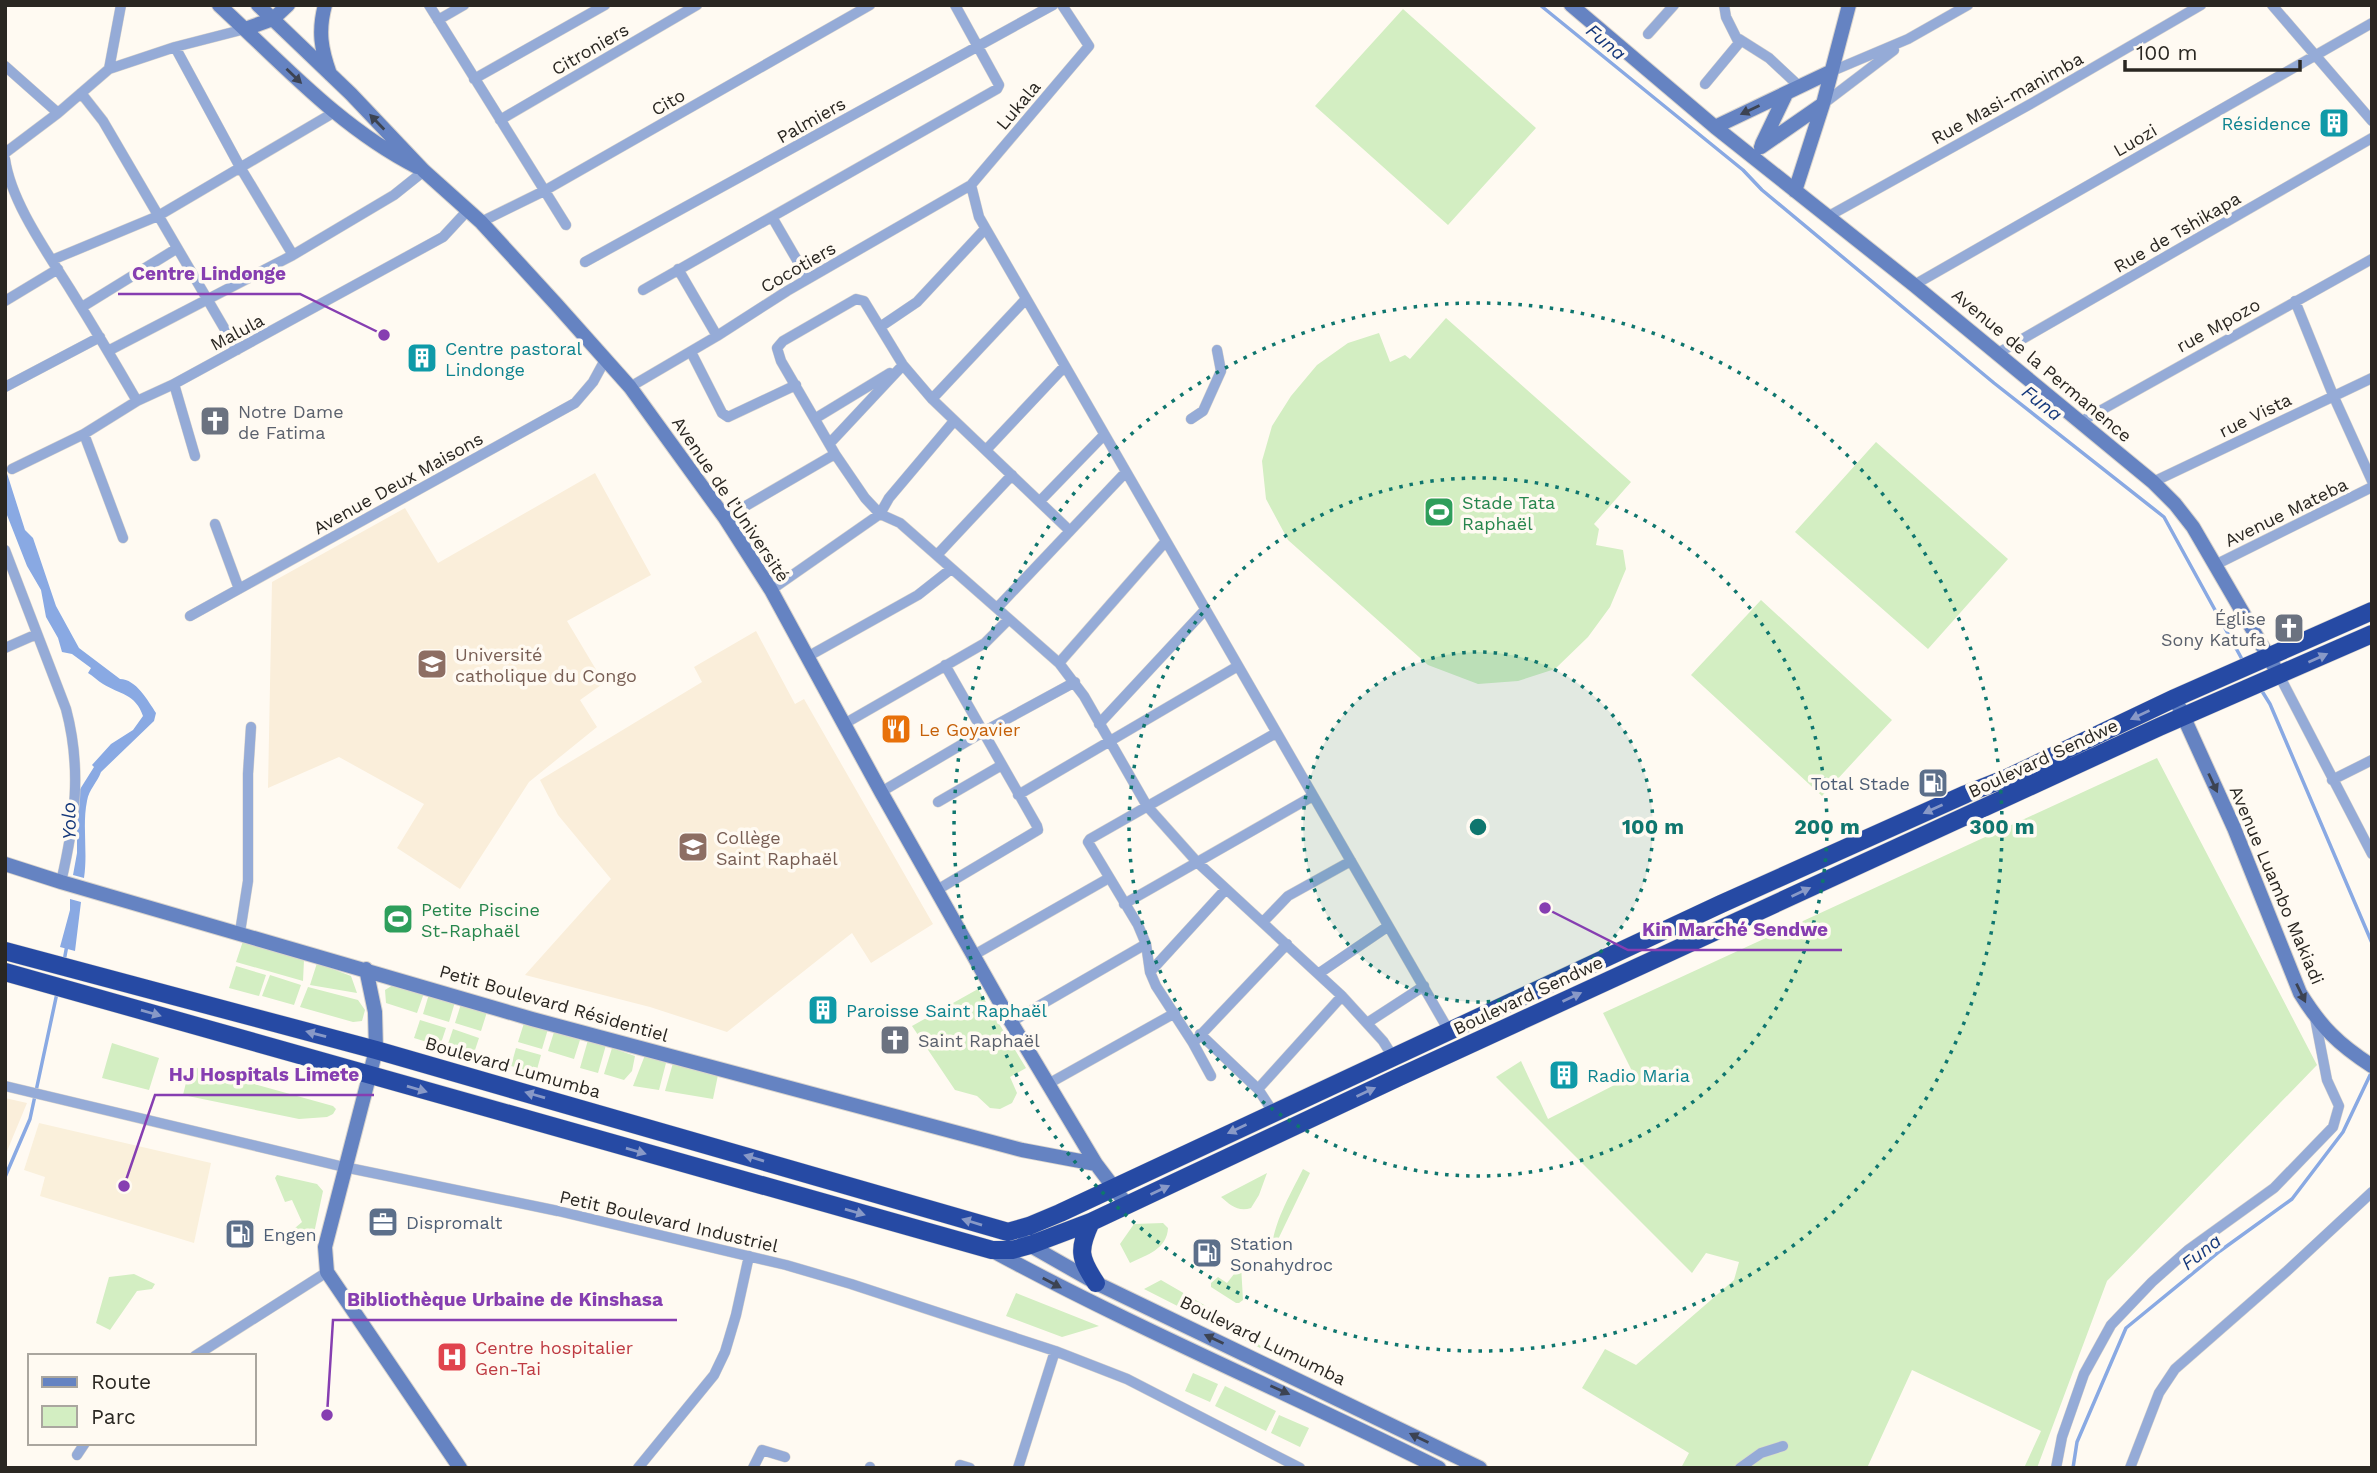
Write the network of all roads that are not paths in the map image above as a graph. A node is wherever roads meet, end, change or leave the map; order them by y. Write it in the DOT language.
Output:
graph roads {
  1 [pos="121,5"];
  2 [pos="219,5"];
  3 [pos="258,5"];
  4 [pos="288,5"];
  5 [pos="325,5"];
  6 [pos="429,5"];
  7 [pos="464,5"];
  8 [pos="605,5"];
  9 [pos="697,5"];
  10 [pos="870,5"];
  11 [pos="955,5"];
  12 [pos="1053,5"];
  13 [pos="1062,5"];
  14 [pos="1674,5"];
  15 [pos="1724,5"];
  16 [pos="1849,5"];
  17 [pos="1968,5"];
  18 [pos="2201,5"];
  19 [pos="2272,5"];
  20 [pos="1578,7"];
  21 [pos="273,19"];
  22 [pos="438,20"];
  23 [pos="2372,23"];
  24 [pos="245,29"];
  25 [pos="1648,34"];
  26 [pos="1739,39"];
  27 [pos="1908,39"];
  28 [pos="175,47"];
  29 [pos="977,47"];
  30 [pos="2314,55"];
  31 [pos="5,66"];
  32 [pos="109,69"];
  33 [pos="1830,72"];
  34 [pos="332,78"];
  35 [pos="474,79"];
  36 [pos="1705,84"];
  37 [pos="1800,87"];
  38 [pos="81,93"];
  39 [pos="1786,93"];
  40 [pos="1823,104"];
  41 [pos="58,113"];
  42 [pos="333,113"];
  43 [pos="500,120"];
  44 [pos="2372,121"];
  45 [pos="1715,127"];
  46 [pos="2372,138"];
  47 [pos="1757,152"];
  48 [pos="5,156"];
  49 [pos="240,167"];
  50 [pos="424,171"];
  51 [pos="971,185"];
  52 [pos="544,191"];
  53 [pos="1795,191"];
  54 [pos="468,210"];
  55 [pos="158,216"];
  56 [pos="772,217"];
  57 [pos="1827,217"];
  58 [pos="481,222"];
  59 [pos="566,225"];
  60 [pos="985,229"];
  61 [pos="176,249"];
  62 [pos="293,255"];
  63 [pos="2372,259"];
  64 [pos="585,262"];
  65 [pos="55,264"];
  66 [pos="678,269"];
  67 [pos="808,279"];
  68 [pos="1914,285"];
  69 [pos="643,290"];
  70 [pos="207,299"];
  71 [pos="1026,300"];
  72 [pos="5,301"];
  73 [pos="2295,301"];
  74 [pos="82,307"];
  75 [pos="880,327"];
  76 [pos="718,336"];
  77 [pos="100,337"];
  78 [pos="237,350"];
  79 [pos="108,351"];
  80 [pos="1217,351"];
  81 [pos="691,352"];
  82 [pos="1998,353"];
  83 [pos="606,360"];
  84 [pos="903,365"];
  85 [pos="1064,368"];
  86 [pos="2372,378"];
  87 [pos="636,383"];
  88 [pos="174,384"];
  89 [pos="796,385"];
  90 [pos="5,387"];
  91 [pos="2333,395"];
  92 [pos="932,400"];
  93 [pos="137,401"];
  94 [pos="816,418"];
  95 [pos="1191,419"];
  96 [pos="954,422"];
  97 [pos="2080,422"];
  98 [pos="84,433"];
  99 [pos="1103,436"];
  100 [pos="830,443"];
  101 [pos="986,450"];
  102 [pos="835,454"];
  103 [pos="195,456"];
  104 [pos="12,470"];
  105 [pos="1125,473"];
  106 [pos="1012,475"];
  107 [pos="2372,481"];
  108 [pos="2153,482"];
  109 [pos="2372,487"];
  110 [pos="1040,501"];
  111 [pos="880,514"];
  112 [pos="724,518"];
  113 [pos="215,524"];
  114 [pos="1069,530"];
  115 [pos="123,538"];
  116 [pos="1166,541"];
  117 [pos="5,550"];
  118 [pos="937,555"];
  119 [pos="7,562"];
  120 [pos="2215,565"];
  121 [pos="951,569"];
  122 [pos="239,589"];
  123 [pos="771,590"];
  124 [pos="997,608"];
  125 [pos="1205,610"];
  126 [pos="2372,611"];
  127 [pos="190,616"];
  128 [pos="1009,619"];
  129 [pos="37,634"];
  130 [pos="2372,634"];
  131 [pos="5,648"];
  132 [pos="807,657"];
  133 [pos="2263,659"];
  134 [pos="1059,663"];
  135 [pos="945,665"];
  136 [pos="1238,666"];
  137 [pos="2272,678"];
  138 [pos="1075,682"];
  139 [pos="2175,698"];
  140 [pos="2182,717"];
  141 [pos="844,724"];
  142 [pos="1099,724"];
  143 [pos="251,727"];
  144 [pos="983,732"];
  145 [pos="1276,733"];
  146 [pos="1109,743"];
  147 [pos="2372,760"];
  148 [pos="1002,765"];
  149 [pos="2332,780"];
  150 [pos="881,792"];
  151 [pos="1018,795"];
  152 [pos="1313,796"];
  153 [pos="938,802"];
  154 [pos="1147,806"];
  155 [pos="2372,854"];
  156 [pos="1351,861"];
  157 [pos="1197,862"];
  158 [pos="5,864"];
  159 [pos="1109,878"];
  160 [pos="64,883"];
  161 [pos="1226,889"];
  162 [pos="937,890"];
  163 [pos="1124,904"];
  164 [pos="1263,922"];
  165 [pos="1387,927"];
  166 [pos="240,932"];
  167 [pos="1146,944"];
  168 [pos="1287,944"];
  169 [pos="5,951"];
  170 [pos="974,955"];
  171 [pos="366,969"];
  172 [pos="5,972"];
  173 [pos="1150,972"];
  174 [pos="1318,974"];
  175 [pos="1424,986"];
  176 [pos="1342,996"];
  177 [pos="1175,1013"];
  178 [pos="2315,1018"];
  179 [pos="1011,1022"];
  180 [pos="1367,1023"];
  181 [pos="1450,1031"];
  182 [pos="1196,1038"];
  183 [pos="376,1050"];
  184 [pos="1392,1057"];
  185 [pos="2372,1066"];
  186 [pos="369,1075"];
  187 [pos="1211,1076"];
  188 [pos="1048,1084"];
  189 [pos="5,1086"];
  190 [pos="1258,1089"];
  191 [pos="1273,1112"];
  192 [pos="1096,1164"];
  193 [pos="344,1167"];
  194 [pos="1113,1187"];
  195 [pos="2372,1192"];
  196 [pos="1127,1205"];
  197 [pos="1091,1222"];
  198 [pos="1008,1232"];
  199 [pos="1030,1245"];
  200 [pos="992,1250"];
  201 [pos="749,1256"];
  202 [pos="327,1272"];
  203 [pos="1096,1283"];
  204 [pos="1055,1351"];
  205 [pos="198,1354"];
  206 [pos="84,1445"];
  207 [pos="1783,1446"];
  208 [pos="78,1455"];
  209 [pos="785,1457"];
  210 [pos="460,1468"];
  211 [pos="638,1468"];
  212 [pos="753,1468"];
  213 [pos="1018,1468"];
  214 [pos="1300,1468"];
  215 [pos="1439,1468"];
  216 [pos="1480,1468"];
  217 [pos="1740,1468"];
  218 [pos="2056,1468"];
  219 [pos="2130,1468"];
  1 -- 32 [label="street"];
  2 -- 24 [label="main road"];
  3 -- 21 [label="main road, Avenue de l’Université"];
  4 -- 21 [label="main road"];
  5 -- 34 [label="main road"];
  6 -- 22 [label="street"];
  7 -- 22 [label="street"];
  8 -- 35 [label="street"];
  9 -- 43 [label="street, Citroniers"];
  10 -- 52 [label="street, Cito"];
  11 -- 29 [label="street"];
  12 -- 29 [label="street, Palmiers"];
  13 -- 51 [label="street, Lukala"];
  14 -- 25 [label="street"];
  15 -- 26 [label="street"];
  16 -- 33 [label="main road"];
  17 -- 27 [label="street"];
  18 -- 57 [label="street, Rue Masi-manimba"];
  19 -- 30 [label="street"];
  20 -- 45 [label="main road, Avenue de la Permanence"];
  21 -- 24 [label="main road"];
  21 -- 34 [label="main road, Avenue de l’Université"];
  22 -- 35 [label="street"];
  23 -- 30 [label="street, Luozi"];
  24 -- 28 [label="street"];
  24 -- 42 [label="main road, one-way"];
  26 -- 36 [label="street"];
  26 -- 37 [label="street"];
  27 -- 33 [label="street"];
  27 -- 40 [label="street"];
  28 -- 32 [label="street"];
  28 -- 49 [label="street"];
  29 -- 56 [label="street"];
  29 -- 64 [label="street, Palmiers"];
  30 -- 44 [label="street"];
  30 -- 68 [label="street, Luozi"];
  31 -- 41 [label="street"];
  32 -- 38 [label="street"];
  33 -- 37 [label="main road"];
  33 -- 40 [label="main road"];
  50 -- 34 [label="main road, Avenue de l’Université, one-way"];
  35 -- 43 [label="street"];
  37 -- 39 [label="main road"];
  38 -- 41 [label="street"];
  38 -- 55 [label="street"];
  39 -- 45 [label="main road, one-way"];
  39 -- 47 [label="main road"];
  40 -- 47 [label="main road"];
  40 -- 53 [label="main road"];
  41 -- 48 [label="street"];
  42 -- 49 [label="street"];
  42 -- 50 [label="main road"];
  43 -- 52 [label="street"];
  45 -- 47 [label="main road, Avenue de la Permanence"];
  46 -- 82 [label="street, Rue de Tshikapa"];
  47 -- 53 [label="main road, Avenue de la Permanence"];
  48 -- 65 [label="street"];
  49 -- 55 [label="street"];
  49 -- 62 [label="street"];
  50 -- 54 [label="main road, Avenue de l’Université"];
  50 -- 62 [label="street"];
  51 -- 60 [label="street"];
  51 -- 67 [label="street, Cocotiers"];
  52 -- 58 [label="street, Cito"];
  52 -- 59 [label="street"];
  53 -- 57 [label="main road, Avenue de la Permanence"];
  54 -- 58 [label="main road, Avenue de l’Université"];
  54 -- 78 [label="street, Malula"];
  55 -- 61 [label="street"];
  55 -- 65 [label="street"];
  56 -- 66 [label="street"];
  56 -- 67 [label="street"];
  57 -- 68 [label="main road, Avenue de la Permanence"];
  58 -- 83 [label="main road, Avenue de l’Université"];
  60 -- 71 [label="street"];
  60 -- 75 [label="street"];
  61 -- 70 [label="street"];
  61 -- 74 [label="street"];
  62 -- 70 [label="street"];
  63 -- 73 [label="street, rue Mpozo"];
  65 -- 72 [label="street"];
  65 -- 74 [label="street"];
  66 -- 69 [label="street"];
  66 -- 76 [label="street"];
  67 -- 76 [label="street, Cocotiers"];
  68 -- 82 [label="main road, Avenue de la Permanence"];
  70 -- 78 [label="street"];
  70 -- 79 [label="street"];
  71 -- 85 [label="street"];
  71 -- 92 [label="street"];
  73 -- 91 [label="street"];
  73 -- 97 [label="street, rue Mpozo"];
  74 -- 77 [label="street"];
  75 -- 84 [label="street"];
  75 -- 89 [label="street"];
  76 -- 81 [label="street, Cocotiers"];
  77 -- 79 [label="street"];
  77 -- 90 [label="street"];
  78 -- 88 [label="street, Malula"];
  79 -- 93 [label="street"];
  80 -- 95 [label="street"];
  81 -- 87 [label="street, Cocotiers"];
  81 -- 89 [label="street"];
  82 -- 97 [label="main road, Avenue de la Permanence"];
  83 -- 87 [label="main road, Avenue de l’Université"];
  83 -- 122 [label="street, Avenue Deux Maisons"];
  84 -- 92 [label="street"];
  84 -- 94 [label="street"];
  84 -- 100 [label="street"];
  85 -- 99 [label="street"];
  85 -- 101 [label="street"];
  86 -- 91 [label="street, rue Vista"];
  87 -- 112 [label="main road, Avenue de l’Université"];
  88 -- 93 [label="street, Malula"];
  88 -- 103 [label="street"];
  89 -- 94 [label="street"];
  91 -- 107 [label="street"];
  91 -- 108 [label="street, rue Vista"];
  92 -- 96 [label="street"];
  93 -- 98 [label="street, Malula"];
  94 -- 100 [label="street"];
  96 -- 101 [label="street"];
  96 -- 111 [label="street"];
  97 -- 108 [label="main road, Avenue de la Permanence"];
  98 -- 104 [label="street, Malula"];
  98 -- 115 [label="street"];
  99 -- 105 [label="street"];
  99 -- 110 [label="street"];
  100 -- 102 [label="street"];
  101 -- 106 [label="street"];
  102 -- 111 [label="street"];
  102 -- 112 [label="street"];
  105 -- 114 [label="street"];
  105 -- 116 [label="street"];
  106 -- 110 [label="street"];
  106 -- 118 [label="street"];
  108 -- 120 [label="main road, Avenue de la Permanence"];
  109 -- 120 [label="street, Avenue Mateba"];
  110 -- 114 [label="street"];
  111 -- 118 [label="street"];
  111 -- 123 [label="street"];
  112 -- 123 [label="main road, Avenue de l’Université"];
  113 -- 122 [label="street"];
  114 -- 124 [label="street"];
  116 -- 125 [label="street"];
  116 -- 134 [label="street"];
  117 -- 119 [label="street"];
  118 -- 121 [label="street"];
  119 -- 129 [label="street"];
  120 -- 133 [label="main road, Avenue de la Permanence"];
  121 -- 124 [label="street"];
  121 -- 132 [label="street"];
  122 -- 127 [label="street, Avenue Deux Maisons"];
  123 -- 132 [label="main road, Avenue de l’Université"];
  124 -- 128 [label="street"];
  125 -- 136 [label="street"];
  125 -- 142 [label="street"];
  126 -- 133 [label="highway, Boulevard Sendwe"];
  128 -- 134 [label="street"];
  128 -- 135 [label="street"];
  129 -- 131 [label="street"];
  129 -- 160 [label="street"];
  137 -- 130 [label="highway, Boulevard Sendwe, one-way"];
  132 -- 141 [label="main road, Avenue de l’Université"];
  133 -- 137 [label="main road, Avenue de la Permanence"];
  133 -- 139 [label="highway, Boulevard Sendwe"];
  134 -- 138 [label="street"];
  135 -- 141 [label="street"];
  135 -- 144 [label="street"];
  136 -- 145 [label="street"];
  136 -- 146 [label="street"];
  137 -- 140 [label="highway, Boulevard Sendwe"];
  137 -- 149 [label="street, Avenue de la Permanence"];
  138 -- 142 [label="street"];
  138 -- 144 [label="street"];
  139 -- 140 [label="main road, Avenue Luambo Makiadi"];
  139 -- 181 [label="highway, Boulevard Sendwe, one-way"];
  140 -- 178 [label="main road, Avenue Luambo Makiadi, one-way"];
  196 -- 140 [label="highway, Boulevard Sendwe, one-way"];
  141 -- 150 [label="main road, Avenue de l’Université"];
  142 -- 146 [label="street"];
  143 -- 166 [label="street"];
  144 -- 148 [label="street"];
  144 -- 150 [label="street"];
  145 -- 152 [label="street"];
  145 -- 154 [label="street"];
  146 -- 151 [label="street"];
  146 -- 154 [label="street"];
  147 -- 149 [label="street"];
  148 -- 151 [label="street"];
  148 -- 153 [label="street"];
  149 -- 155 [label="street, Avenue de la Permanence"];
  150 -- 162 [label="main road, Avenue de l’Université"];
  151 -- 162 [label="street"];
  152 -- 156 [label="street"];
  152 -- 157 [label="street"];
  154 -- 157 [label="street"];
  154 -- 159 [label="street"];
  156 -- 164 [label="street"];
  156 -- 165 [label="street"];
  157 -- 161 [label="street"];
  157 -- 163 [label="street"];
  158 -- 160 [label="main road, Petit Boulevard Résidentiel"];
  159 -- 163 [label="street"];
  159 -- 170 [label="street"];
  160 -- 166 [label="main road, Petit Boulevard Résidentiel"];
  161 -- 164 [label="street"];
  161 -- 173 [label="street"];
  162 -- 170 [label="main road, Avenue de l’Université"];
  163 -- 167 [label="street"];
  164 -- 168 [label="street"];
  165 -- 174 [label="street"];
  165 -- 175 [label="street"];
  166 -- 171 [label="main road, Petit Boulevard Résidentiel"];
  167 -- 173 [label="street"];
  167 -- 179 [label="street"];
  168 -- 174 [label="street"];
  168 -- 182 [label="street"];
  183 -- 169 [label="highway, Boulevard Lumumba, one-way"];
  170 -- 179 [label="main road, Avenue de l’Université"];
  171 -- 183 [label="main road"];
  171 -- 192 [label="main road, Petit Boulevard Résidentiel"];
  172 -- 186 [label="highway, Boulevard Lumumba, one-way"];
  173 -- 177 [label="street"];
  174 -- 176 [label="street"];
  175 -- 180 [label="street"];
  175 -- 181 [label="street"];
  176 -- 180 [label="street"];
  176 -- 190 [label="street"];
  177 -- 182 [label="street"];
  177 -- 188 [label="street"];
  178 -- 185 [label="main road, Avenue Luambo Makiadi"];
  178 -- 218 [label="street"];
  179 -- 188 [label="main road, Avenue de l’Université"];
  180 -- 184 [label="street"];
  181 -- 184 [label="highway, Boulevard Sendwe"];
  182 -- 187 [label="street"];
  182 -- 190 [label="street"];
  183 -- 186 [label="main road"];
  198 -- 183 [label="highway, Boulevard Lumumba, one-way"];
  184 -- 191 [label="highway, Boulevard Sendwe"];
  186 -- 193 [label="main road"];
  186 -- 200 [label="highway, Boulevard Lumumba, one-way"];
  188 -- 192 [label="main road, Avenue de l’Université"];
  189 -- 193 [label="street, Petit Boulevard Industriel"];
  190 -- 191 [label="street"];
  191 -- 194 [label="highway, Boulevard Sendwe, one-way"];
  192 -- 194 [label="main road, Avenue de l’Université"];
  193 -- 201 [label="street, Petit Boulevard Industriel"];
  193 -- 202 [label="main road"];
  194 -- 196 [label="main road, Avenue de l’Université"];
  194 -- 198 [label="highway, Boulevard Sendwe"];
  195 -- 219 [label="street"];
  196 -- 197 [label="highway, Boulevard Sendwe"];
  197 -- 199 [label="highway, Boulevard Sendwe"];
  197 -- 203 [label="highway"];
  198 -- 199 [label="main road, Boulevard Lumumba"];
  199 -- 200 [label="highway, Boulevard Lumumba"];
  199 -- 203 [label="main road, Boulevard Lumumba"];
  200 -- 215 [label="main road, Boulevard Lumumba, one-way"];
  201 -- 204 [label="street, Petit Boulevard Industriel"];
  201 -- 211 [label="street"];
  202 -- 205 [label="street"];
  202 -- 210 [label="main road"];
  216 -- 203 [label="main road, Boulevard Lumumba, one-way"];
  204 -- 213 [label="street"];
  204 -- 214 [label="street, Petit Boulevard Industriel"];
  206 -- 208 [label="street"];
  207 -- 217 [label="street"];
  209 -- 212 [label="street"];
}
